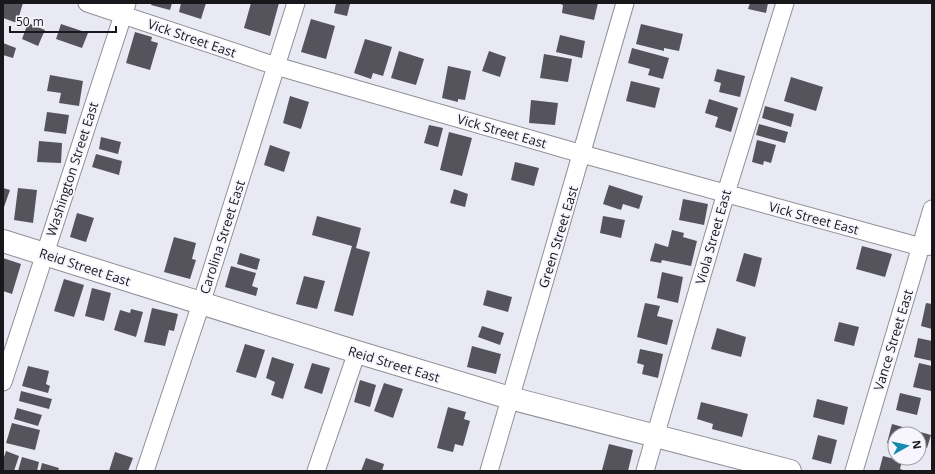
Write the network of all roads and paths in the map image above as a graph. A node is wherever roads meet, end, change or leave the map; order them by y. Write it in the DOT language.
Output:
graph roads {
  1 [pos="87,3"];
  2 [pos="296,3"];
  3 [pos="624,3"];
  4 [pos="785,3"];
  5 [pos="125,9"];
  6 [pos="276,66"];
  7 [pos="582,154"];
  8 [pos="726,194"];
  9 [pos="932,209"];
  10 [pos="3,241"];
  11 [pos="926,246"];
  12 [pos="44,254"];
  13 [pos="200,304"];
  14 [pos="356,352"];
  15 [pos="3,382"];
  16 [pos="510,398"];
  17 [pos="655,436"];
  18 [pos="145,471"];
  19 [pos="316,471"];
  20 [pos="489,471"];
  21 [pos="645,471"];
  22 [pos="790,471"];
  23 [pos="854,471"];
  1 -- 5 [label="street, Vick Street East"];
  2 -- 6 [label="street, Carolina Street East"];
  3 -- 7 [label="street, Green Street East"];
  4 -- 8 [label="street, Viola Street East"];
  5 -- 6 [label="street, Vick Street East"];
  5 -- 12 [label="street, Washington Street East"];
  6 -- 7 [label="street, Vick Street East"];
  6 -- 13 [label="street, Carolina Street East"];
  7 -- 8 [label="street, Vick Street East"];
  7 -- 16 [label="street, Green Street East"];
  8 -- 11 [label="street, Vick Street East"];
  8 -- 17 [label="street, Viola Street East"];
  9 -- 11 [label="street, Vance Street East"];
  10 -- 12 [label="street, Reid Street East"];
  11 -- 23 [label="street, Vance Street East"];
  12 -- 13 [label="street, Reid Street East"];
  12 -- 15 [label="street, Washington Street East"];
  13 -- 14 [label="street, Reid Street East"];
  13 -- 18 [label="street, Carolina Street East"];
  14 -- 16 [label="street, Reid Street East"];
  14 -- 19 [label="street"];
  16 -- 17 [label="street, Reid Street East"];
  16 -- 20 [label="street, Green Street East"];
  17 -- 21 [label="street, Viola Street East"];
  17 -- 22 [label="street, Reid Street East"];
}
